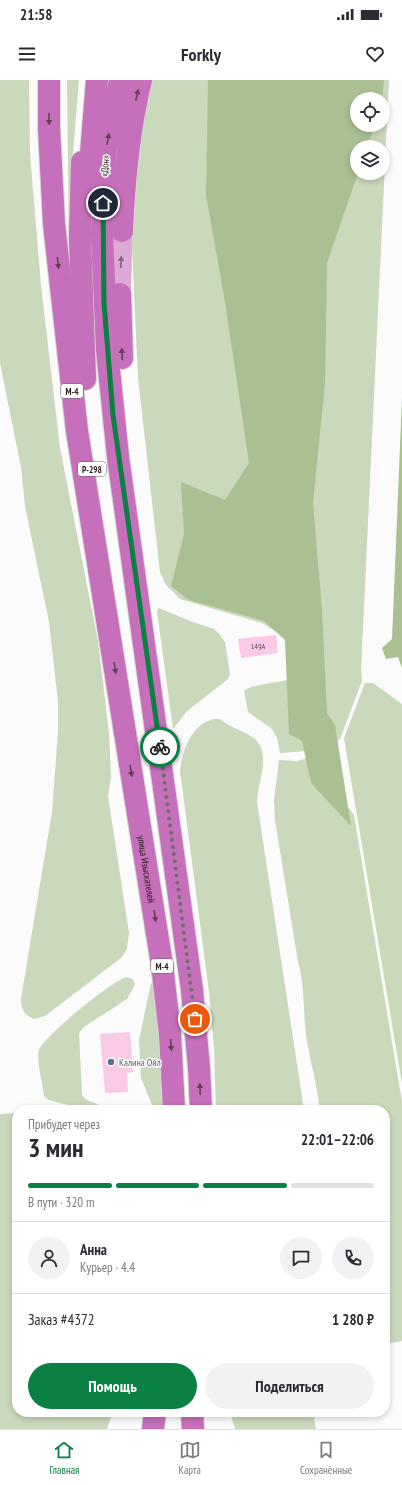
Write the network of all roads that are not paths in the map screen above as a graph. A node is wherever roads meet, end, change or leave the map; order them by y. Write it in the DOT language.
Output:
graph roads {
  1 [pos="49,80"];
  2 [pos="90,80"];
  3 [pos="97,80"];
  4 [pos="120,80"];
  5 [pos="141,80"];
  6 [pos="122,231"];
  7 [pos="120,294"];
  8 [pos="109,629"];
  9 [pos="157,729"];
  10 [pos="174,1105"];
  11 [pos="201,1105"];
  12 [pos="154,1417"];
  13 [pos="192,1417"];
  14 [pos="153,1429"];
  15 [pos="193,1429"];
  1 -- 8 [label="highway, М-4, one-way"];
  2 -- 8 [label="highway, Р-298"];
  3 -- 9 [label="highway, Р-298"];
  9 -- 4 [label="highway, «Дон», one-way"];
  6 -- 5 [label="highway, one-way"];
  7 -- 6 [label="main road, one-way"];
  9 -- 7 [label="highway, one-way"];
  8 -- 10 [label="highway, улица Изыскателей / М-4, one-way"];
  11 -- 9 [label="highway, one-way"];
  12 -- 14 [label="highway"];
  13 -- 15 [label="highway"];
}
